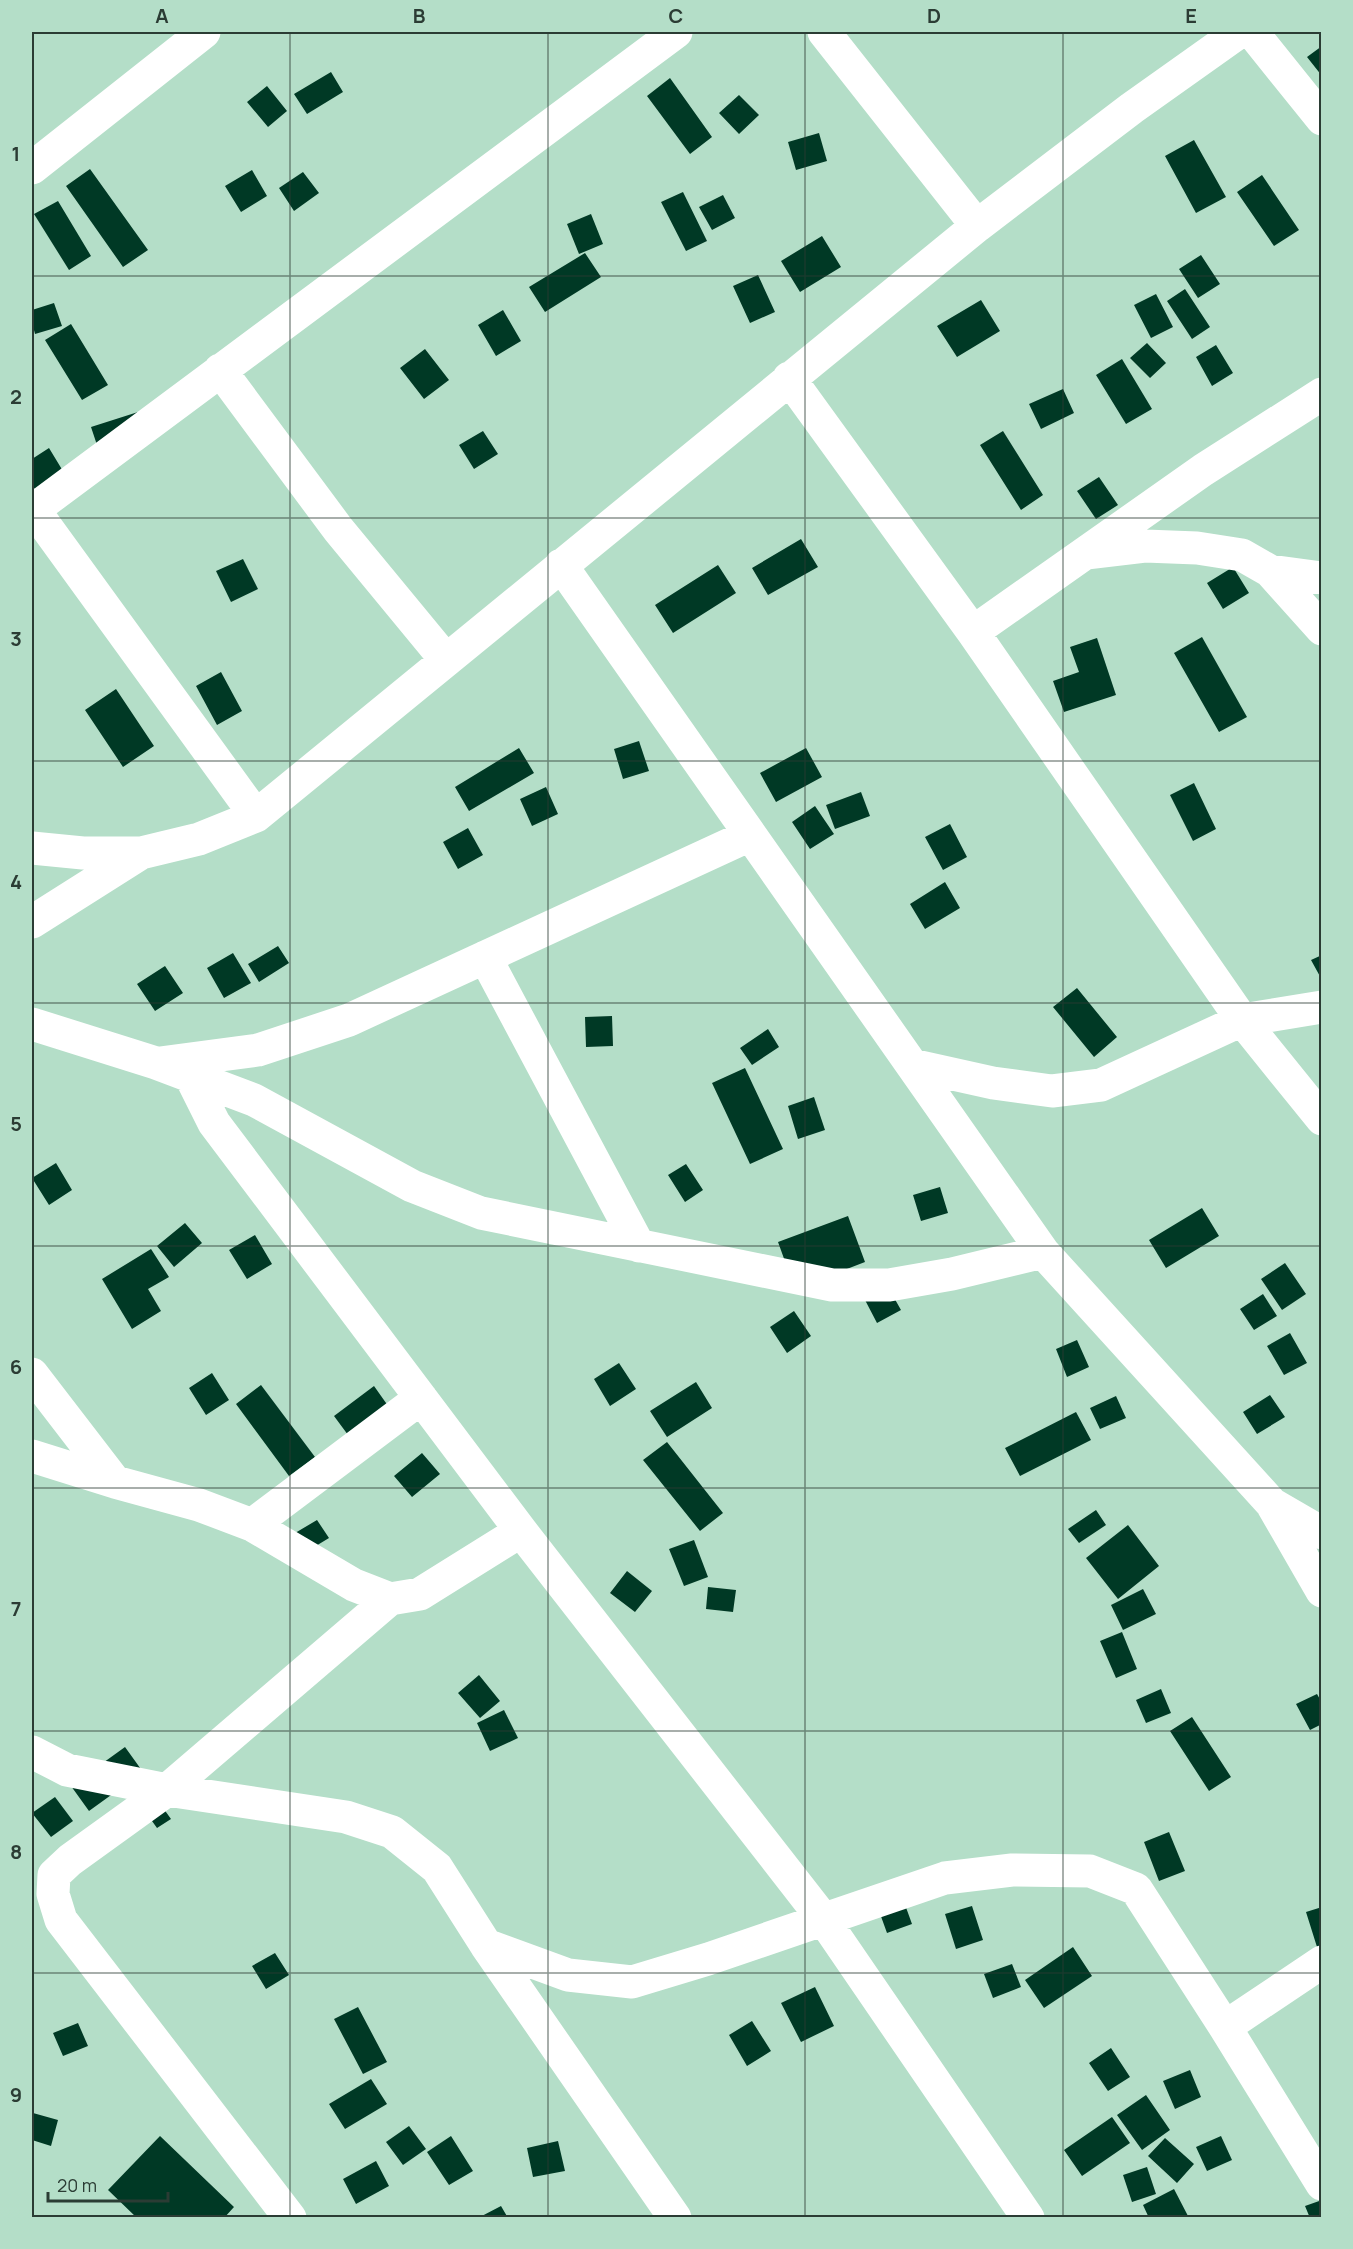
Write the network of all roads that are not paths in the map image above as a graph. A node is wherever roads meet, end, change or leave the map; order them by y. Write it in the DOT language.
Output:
graph roads {
  1 [pos="204,32"];
  2 [pos="676,32"];
  3 [pos="824,32"];
  4 [pos="1239,32"];
  5 [pos="1252,32"];
  6 [pos="1322,119"];
  7 [pos="32,168"];
  8 [pos="978,226"];
  9 [pos="220,370"];
  10 [pos="789,378"];
  11 [pos="1322,394"];
  12 [pos="33,510"];
  13 [pos="1081,553"];
  14 [pos="561,565"];
  15 [pos="1270,571"];
  16 [pos="1322,578"];
  17 [pos="1322,629"];
  18 [pos="973,632"];
  19 [pos="446,660"];
  20 [pos="256,816"];
  21 [pos="750,835"];
  22 [pos="32,848"];
  23 [pos="141,853"];
  24 [pos="32,922"];
  25 [pos="485,957"];
  26 [pos="1322,1007"];
  27 [pos="1242,1020"];
  28 [pos="32,1024"];
  29 [pos="156,1064"];
  30 [pos="912,1065"];
  31 [pos="191,1077"];
  32 [pos="1322,1119"];
  33 [pos="639,1246"];
  34 [pos="1043,1252"];
  35 [pos="32,1374"];
  36 [pos="422,1398"];
  37 [pos="32,1456"];
  38 [pos="115,1482"];
  39 [pos="1272,1504"];
  40 [pos="252,1525"];
  41 [pos="521,1530"];
  42 [pos="1322,1533"];
  43 [pos="1322,1591"];
  44 [pos="390,1599"];
  45 [pos="32,1752"];
  46 [pos="167,1790"];
  47 [pos="824,1920"];
  48 [pos="486,1945"];
  49 [pos="1322,1962"];
  50 [pos="1225,2027"];
  51 [pos="1322,2184"];
  52 [pos="291,2217"];
  53 [pos="675,2217"];
  54 [pos="1028,2217"];
  1 -- 7 [label="street"];
  2 -- 9 [label="street"];
  3 -- 8 [label="street"];
  4 -- 8 [label="street"];
  5 -- 6 [label="street"];
  8 -- 10 [label="street"];
  9 -- 12 [label="street"];
  9 -- 19 [label="street"];
  10 -- 14 [label="street"];
  10 -- 18 [label="street"];
  11 -- 13 [label="street"];
  12 -- 20 [label="street"];
  13 -- 15 [label="street"];
  13 -- 18 [label="street"];
  14 -- 19 [label="street"];
  14 -- 21 [label="street"];
  15 -- 16 [label="street"];
  15 -- 17 [label="street"];
  18 -- 27 [label="street"];
  19 -- 20 [label="street"];
  20 -- 23 [label="street"];
  21 -- 25 [label="street"];
  21 -- 30 [label="street"];
  22 -- 23 [label="street"];
  23 -- 24 [label="street"];
  25 -- 29 [label="street"];
  25 -- 33 [label="street"];
  26 -- 27 [label="street"];
  27 -- 30 [label="street"];
  27 -- 32 [label="street"];
  28 -- 29 [label="street"];
  29 -- 31 [label="street"];
  30 -- 34 [label="street"];
  31 -- 33 [label="street"];
  31 -- 36 [label="street"];
  33 -- 34 [label="street"];
  34 -- 39 [label="street"];
  35 -- 38 [label="street"];
  36 -- 40 [label="street"];
  36 -- 41 [label="street"];
  37 -- 38 [label="street"];
  38 -- 40 [label="street"];
  39 -- 42 [label="street"];
  39 -- 43 [label="street"];
  40 -- 44 [label="street"];
  41 -- 44 [label="street"];
  41 -- 47 [label="street"];
  44 -- 46 [label="street"];
  45 -- 46 [label="street"];
  46 -- 48 [label="street"];
  46 -- 52 [label="street"];
  47 -- 48 [label="street"];
  47 -- 50 [label="street"];
  47 -- 54 [label="street"];
  48 -- 53 [label="street"];
  49 -- 50 [label="street"];
  50 -- 51 [label="street"];
}
